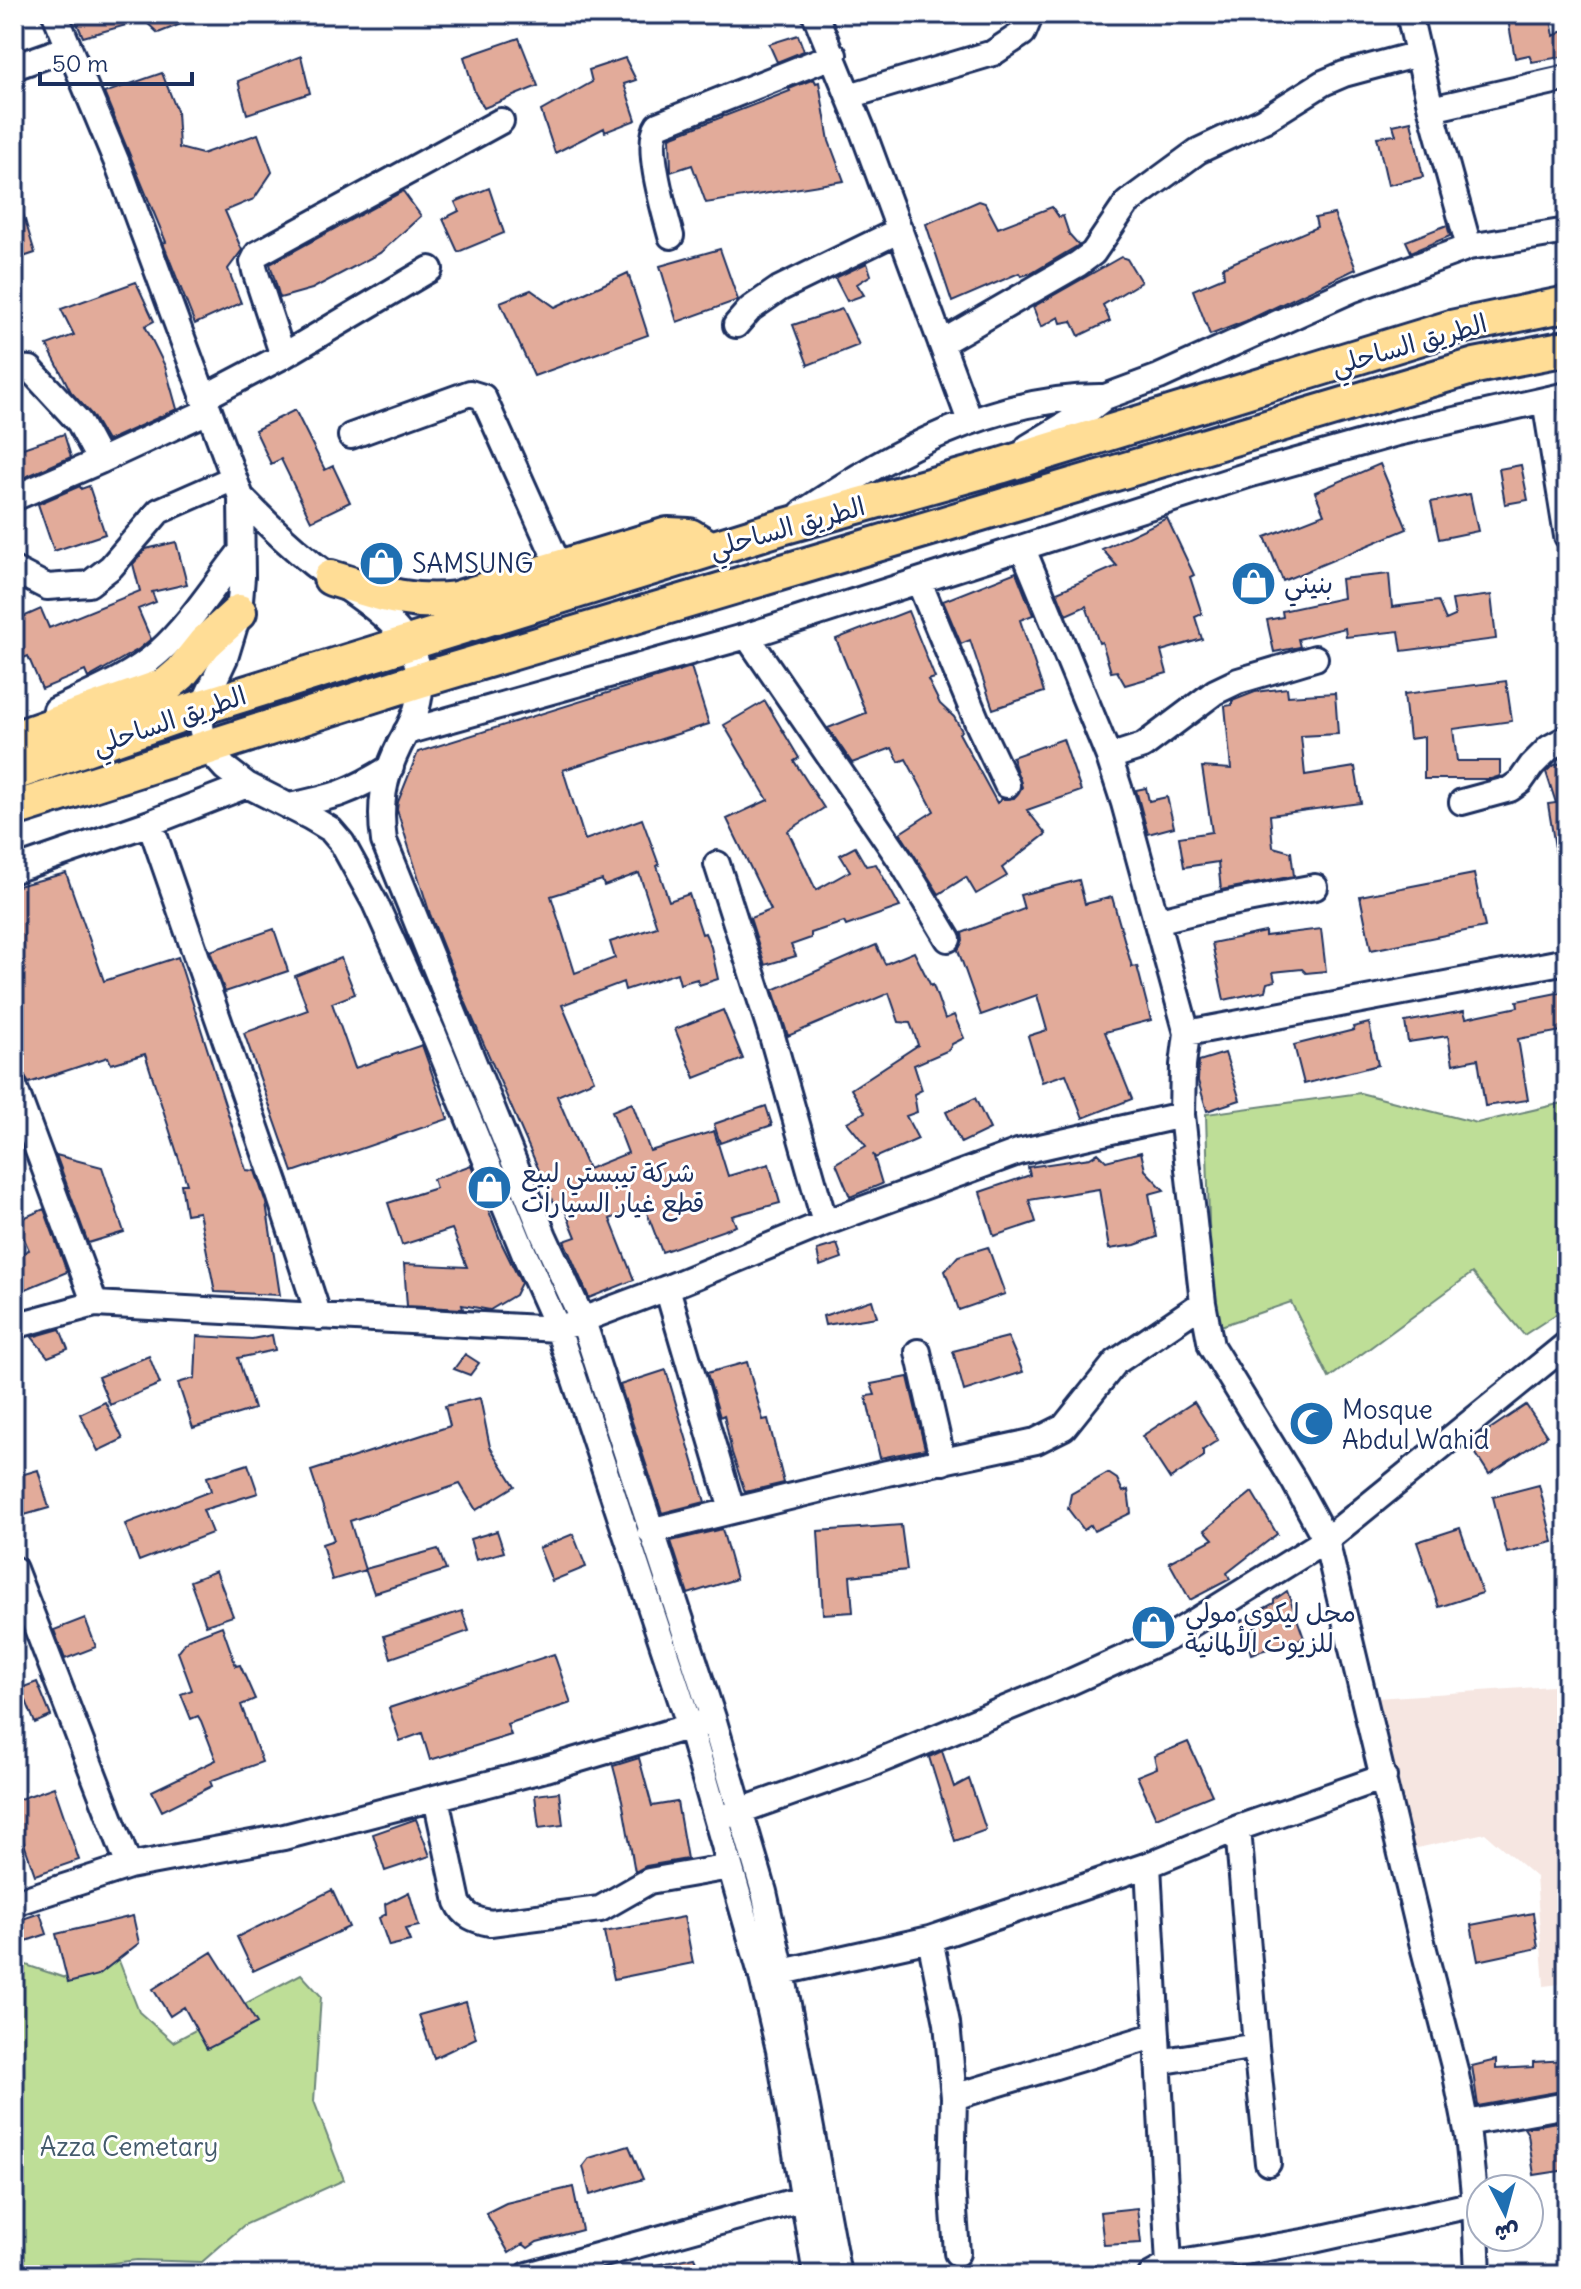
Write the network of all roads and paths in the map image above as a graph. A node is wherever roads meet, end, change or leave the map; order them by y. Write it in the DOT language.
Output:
graph roads {
  1 [pos="55,14"];
  2 [pos="815,14"];
  3 [pos="1031,14"];
  4 [pos="1409,14"];
  5 [pos="68,48"];
  6 [pos="1418,54"];
  7 [pos="834,55"];
  8 [pos="14,67"];
  9 [pos="1567,78"];
  10 [pos="849,96"];
  11 [pos="1431,109"];
  12 [pos="501,121"];
  13 [pos="900,230"];
  14 [pos="1567,231"];
  15 [pos="671,236"];
  16 [pos="1469,247"];
  17 [pos="430,269"];
  18 [pos="1567,304"];
  19 [pos="736,325"];
  20 [pos="941,343"];
  21 [pos="1567,348"];
  22 [pos="283,356"];
  23 [pos="1475,366"];
  24 [pos="14,368"];
  25 [pos="1567,370"];
  26 [pos="1105,397"];
  27 [pos="1556,398"];
  28 [pos="206,404"];
  29 [pos="970,421"];
  30 [pos="351,436"];
  31 [pos="100,461"];
  32 [pos="1000,466"];
  33 [pos="238,487"];
  34 [pos="14,498"];
  35 [pos="782,527"];
  36 [pos="1567,536"];
  37 [pos="711,549"];
  38 [pos="1023,549"];
  39 [pos="242,550"];
  40 [pos="559,566"];
  41 [pos="14,570"];
  42 [pos="331,578"];
  43 [pos="919,582"];
  44 [pos="239,612"];
  45 [pos="747,636"];
  46 [pos="407,642"];
  47 [pos="1315,658"];
  48 [pos="420,680"];
  49 [pos="202,707"];
  50 [pos="406,732"];
  51 [pos="14,738"];
  52 [pos="1567,738"];
  53 [pos="206,747"];
  54 [pos="1109,757"];
  55 [pos="391,767"];
  56 [pos="14,773"];
  57 [pos="247,785"];
  58 [pos="1007,785"];
  59 [pos="1462,802"];
  60 [pos="289,806"];
  61 [pos="14,809"];
  62 [pos="150,823"];
  63 [pos="717,864"];
  64 [pos="14,870"];
  65 [pos="1315,887"];
  66 [pos="1156,921"];
  67 [pos="948,939"];
  68 [pos="1567,961"];
  69 [pos="1187,1033"];
  70 [pos="14,1086"];
  71 [pos="1182,1115"];
  72 [pos="21,1127"];
  73 [pos="825,1223"];
  74 [pos="667,1288"];
  75 [pos="1203,1303"];
  76 [pos="95,1304"];
  77 [pos="319,1317"];
  78 [pos="583,1321"];
  79 [pos="14,1326"];
  80 [pos="558,1329"];
  81 [pos="1567,1344"];
  82 [pos="918,1352"];
  83 [pos="943,1462"];
  84 [pos="732,1510"];
  85 [pos="650,1531"];
  86 [pos="1326,1540"];
  87 [pos="14,1569"];
  88 [pos="713,1718"];
  89 [pos="690,1727"];
  90 [pos="1384,1777"];
  91 [pos="436,1798"];
  92 [pos="742,1812"];
  93 [pos="716,1818"];
  94 [pos="1238,1828"];
  95 [pos="1148,1865"];
  96 [pos="129,1866"];
  97 [pos="730,1867"];
  98 [pos="14,1903"];
  99 [pos="930,1939"];
  100 [pos="782,1972"];
  101 [pos="1157,2035"];
  102 [pos="1256,2046"];
  103 [pos="1158,2062"];
  104 [pos="954,2097"];
  105 [pos="1567,2105"];
  106 [pos="1466,2123"];
  107 [pos="1268,2163"];
  108 [pos="1472,2173"];
  109 [pos="813,2196"];
  110 [pos="1465,2206"];
  111 [pos="957,2253"];
  112 [pos="1477,2253"];
  113 [pos="1160,2270"];
  114 [pos="528,2275"];
  115 [pos="816,2275"];
  116 [pos="838,2275"];
  117 [pos="1478,2275"];
  1 -- 5 [label="street"];
  2 -- 7 [label="street"];
  3 -- 10 [label="street"];
  4 -- 6 [label="street"];
  5 -- 8 [label="street"];
  5 -- 28 [label="street"];
  6 -- 11 [label="street"];
  6 -- 20 [label="street"];
  7 -- 10 [label="street"];
  7 -- 15 [label="street"];
  9 -- 11 [label="street"];
  10 -- 13 [label="street"];
  11 -- 16 [label="street"];
  12 -- 22 [label="street"];
  13 -- 19 [label="street"];
  13 -- 20 [label="street"];
  14 -- 16 [label="street"];
  16 -- 26 [label="street"];
  17 -- 22 [label="street"];
  18 -- 32 [label="highway, الطريق الساحلي"];
  20 -- 29 [label="street"];
  21 -- 23 [label="highway, الطريق الساحلي"];
  22 -- 28 [label="street"];
  23 -- 25 [label="highway"];
  23 -- 48 [label="highway, الطريق الساحلي"];
  24 -- 31 [label="street"];
  26 -- 29 [label="street"];
  26 -- 32 [label="street"];
  27 -- 36 [label="street"];
  27 -- 38 [label="street"];
  28 -- 31 [label="street"];
  28 -- 33 [label="street"];
  29 -- 35 [label="street"];
  30 -- 40 [label="street"];
  31 -- 34 [label="street"];
  32 -- 35 [label="highway, الطريق الساحلي"];
  33 -- 39 [label="street"];
  33 -- 41 [label="street"];
  33 -- 42 [label="street"];
  35 -- 37 [label="highway, الطريق الساحلي"];
  37 -- 40 [label="highway"];
  37 -- 46 [label="highway, الطريق الساحلي"];
  38 -- 43 [label="street"];
  38 -- 54 [label="street"];
  39 -- 44 [label="street"];
  39 -- 51 [label="street"];
  40 -- 42 [label="highway"];
  42 -- 46 [label="street"];
  43 -- 45 [label="street"];
  43 -- 58 [label="street"];
  44 -- 49 [label="street"];
  44 -- 51 [label="highway"];
  45 -- 50 [label="street"];
  45 -- 67 [label="street"];
  46 -- 48 [label="street"];
  46 -- 49 [label="highway, الطريق الساحلي"];
  47 -- 54 [label="street"];
  48 -- 50 [label="street"];
  48 -- 53 [label="highway, الطريق الساحلي"];
  49 -- 53 [label="street"];
  49 -- 56 [label="highway, الطريق الساحلي"];
  50 -- 55 [label="street"];
  52 -- 59 [label="street"];
  53 -- 57 [label="street"];
  53 -- 61 [label="highway, الطريق الساحلي"];
  54 -- 66 [label="street"];
  55 -- 60 [label="street"];
  55 -- 78 [label="street"];
  57 -- 60 [label="street"];
  57 -- 62 [label="street"];
  60 -- 80 [label="street"];
  62 -- 64 [label="street"];
  62 -- 77 [label="street"];
  63 -- 73 [label="street"];
  65 -- 66 [label="street"];
  66 -- 69 [label="street"];
  68 -- 69 [label="street"];
  69 -- 71 [label="street"];
  70 -- 72 [label="street"];
  71 -- 73 [label="street"];
  71 -- 75 [label="street"];
  72 -- 76 [label="street"];
  73 -- 74 [label="street"];
  74 -- 78 [label="street"];
  74 -- 84 [label="street"];
  75 -- 83 [label="street"];
  75 -- 86 [label="street"];
  76 -- 77 [label="street"];
  76 -- 79 [label="street"];
  77 -- 80 [label="street"];
  78 -- 80 [label="street"];
  78 -- 85 [label="street"];
  80 -- 89 [label="street"];
  81 -- 86 [label="street"];
  82 -- 83 [label="street"];
  83 -- 84 [label="street"];
  84 -- 85 [label="street"];
  85 -- 88 [label="street"];
  86 -- 90 [label="street"];
  86 -- 92 [label="street"];
  87 -- 96 [label="street"];
  88 -- 89 [label="street"];
  88 -- 92 [label="street"];
  89 -- 91 [label="street"];
  89 -- 93 [label="street"];
  90 -- 94 [label="street"];
  90 -- 106 [label="street"];
  91 -- 96 [label="street"];
  91 -- 97 [label="street"];
  92 -- 93 [label="street"];
  92 -- 100 [label="street"];
  93 -- 97 [label="street"];
  94 -- 95 [label="street"];
  94 -- 102 [label="street"];
  95 -- 99 [label="street"];
  95 -- 101 [label="street"];
  96 -- 98 [label="street"];
  97 -- 109 [label="street"];
  99 -- 100 [label="street"];
  99 -- 104 [label="street"];
  100 -- 109 [label="street"];
  101 -- 103 [label="street"];
  101 -- 104 [label="street"];
  102 -- 103 [label="street"];
  102 -- 107 [label="street"];
  103 -- 113 [label="street"];
  104 -- 111 [label="street"];
  105 -- 106 [label="street"];
  106 -- 108 [label="street"];
  109 -- 114 [label="street"];
  109 -- 115 [label="street"];
  109 -- 116 [label="street"];
  110 -- 113 [label="street"];
  112 -- 117 [label="street"];
}
